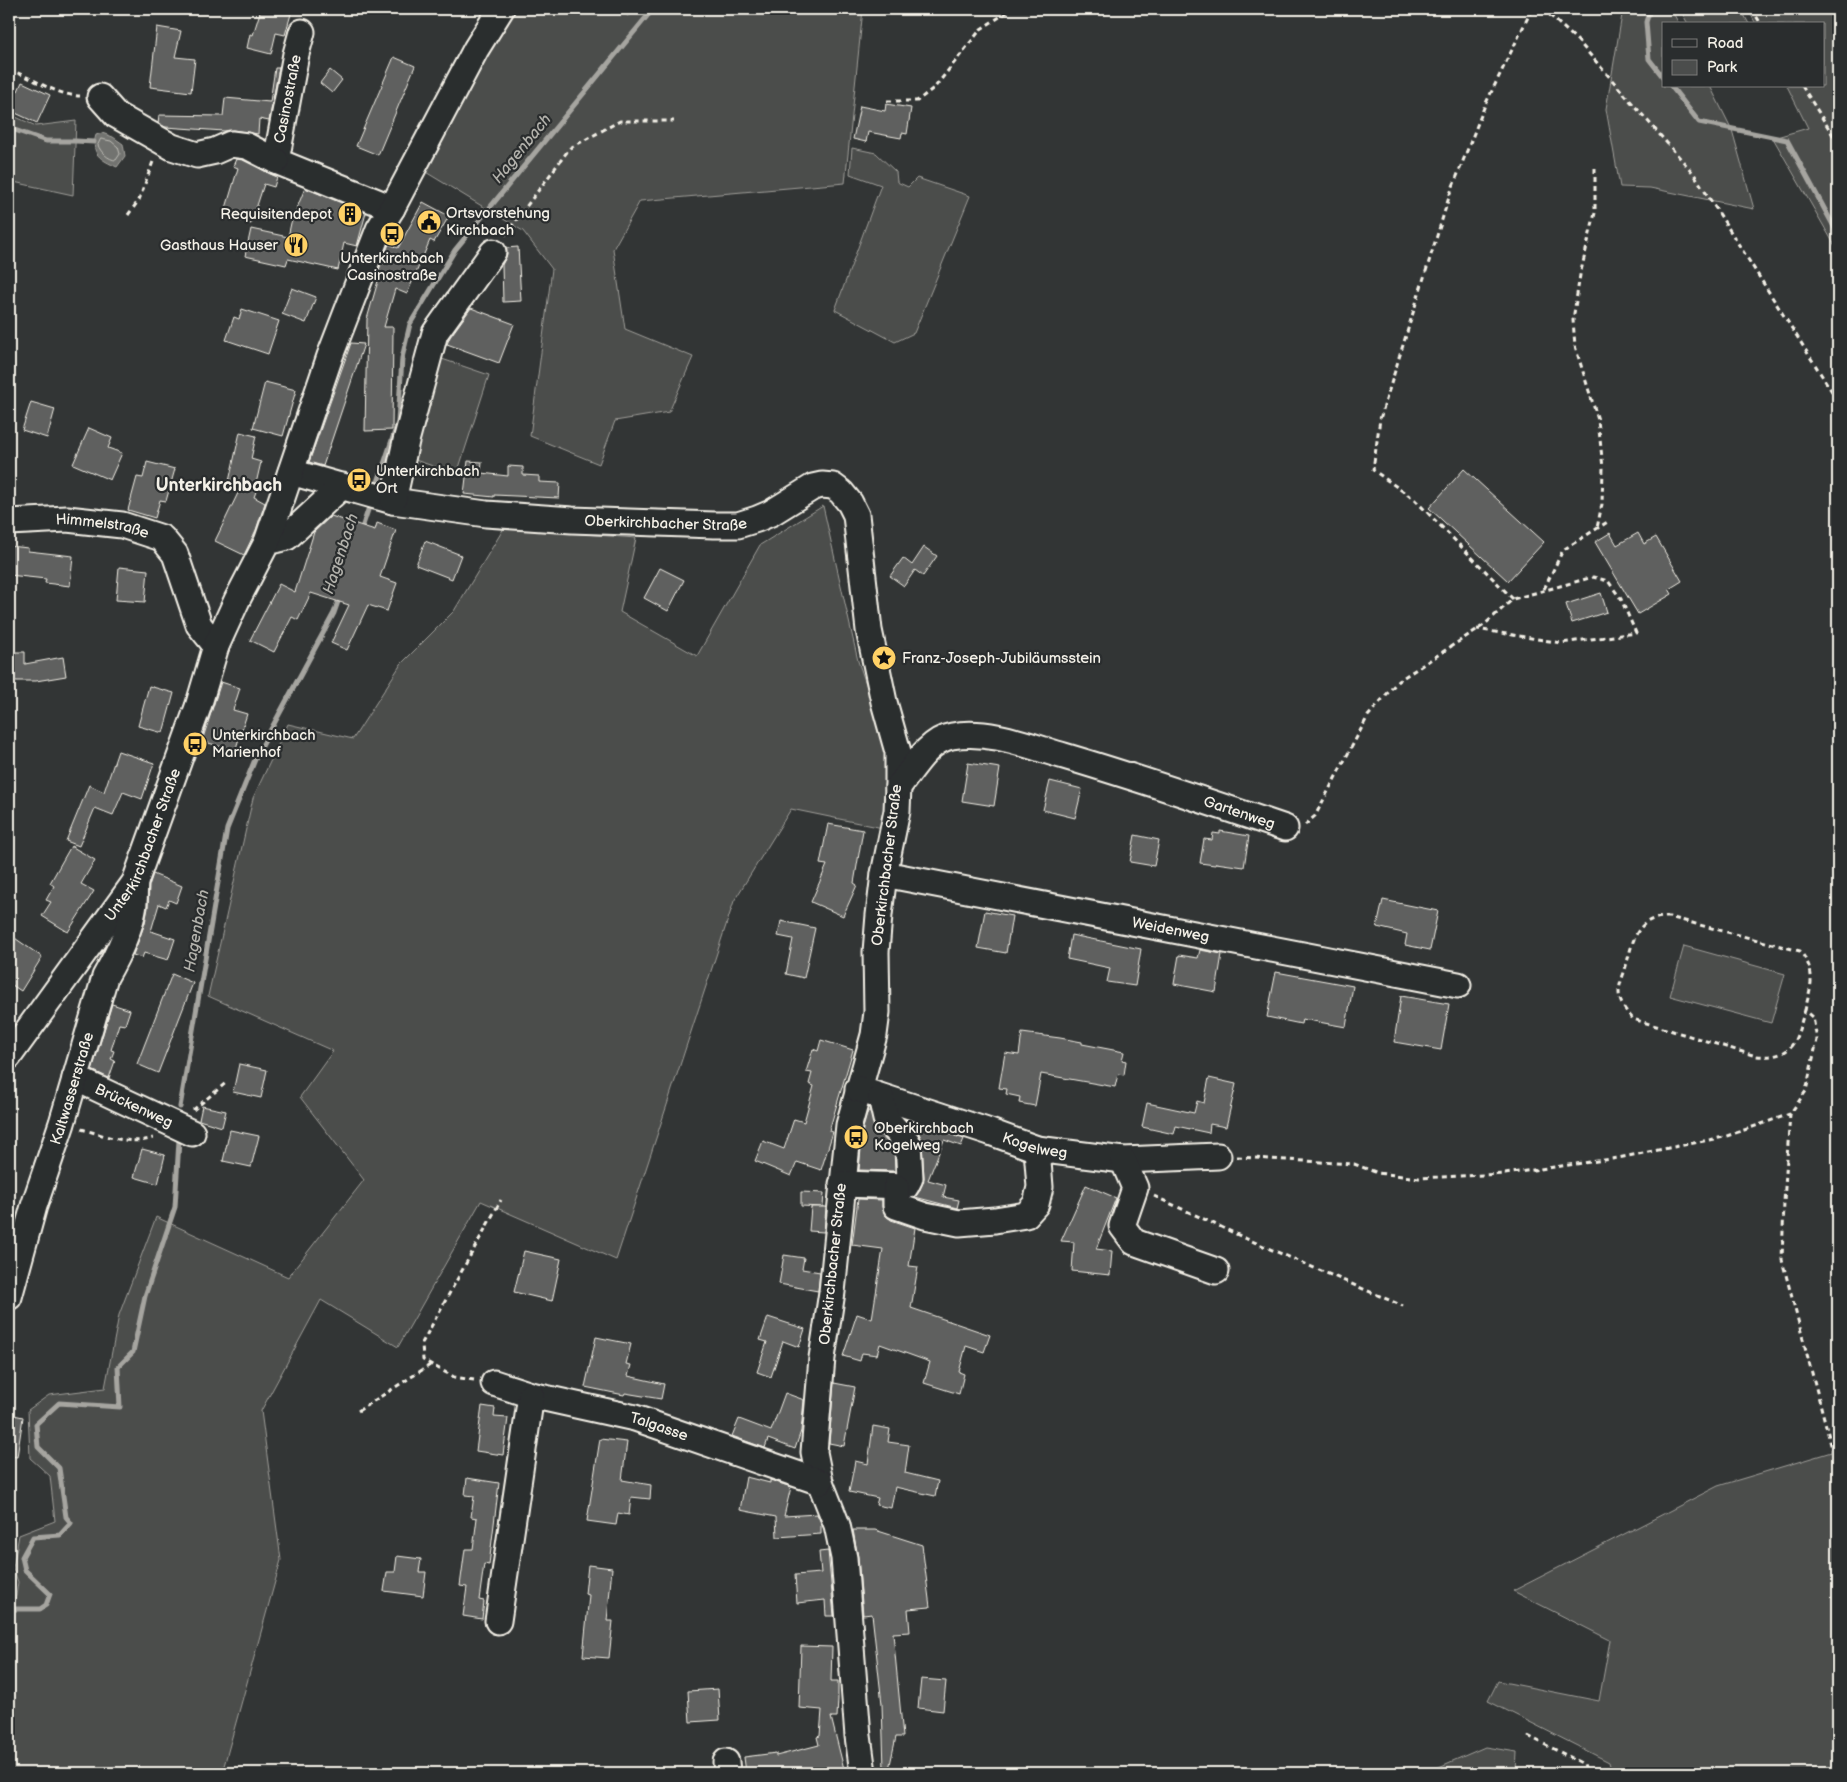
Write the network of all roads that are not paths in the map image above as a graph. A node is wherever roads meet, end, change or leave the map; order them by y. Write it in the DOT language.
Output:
graph roads {
  1 [pos="501,9"];
  2 [pos="302,32"];
  3 [pos="100,97"];
  4 [pos="276,161"];
  5 [pos="392,208"];
  6 [pos="492,252"];
  7 [pos="291,472"];
  8 [pos="352,489"];
  9 [pos="393,501"];
  10 [pos="9,522"];
  11 [pos="267,542"];
  12 [pos="216,646"];
  13 [pos="898,787"];
  14 [pos="1285,828"];
  15 [pos="884,874"];
  16 [pos="135,882"];
  17 [pos="1458,985"];
  18 [pos="9,1056"];
  19 [pos="75,1078"];
  20 [pos="870,1093"];
  21 [pos="192,1133"];
  22 [pos="1037,1149"];
  23 [pos="1218,1156"];
  24 [pos="1123,1160"];
  25 [pos="842,1184"];
  26 [pos="896,1187"];
  27 [pos="1216,1271"];
  28 [pos="9,1297"];
  29 [pos="494,1383"];
  30 [pos="531,1395"];
  31 [pos="820,1482"];
  32 [pos="498,1621"];
  33 [pos="863,1773"];
  1 -- 5 [label="street, Unterkirchbacher Straße"];
  2 -- 4 [label="street, Casinostraße"];
  3 -- 4 [label="street"];
  4 -- 5 [label="street, Casinostraße"];
  5 -- 7 [label="street, Unterkirchbacher Straße"];
  6 -- 9 [label="street"];
  7 -- 8 [label="street, Oberkirchbacher Straße"];
  7 -- 11 [label="street, Unterkirchbacher Straße"];
  8 -- 9 [label="street, Oberkirchbacher Straße"];
  8 -- 11 [label="street"];
  9 -- 13 [label="street, Oberkirchbacher Straße"];
  10 -- 12 [label="street, Himmelstraße"];
  11 -- 12 [label="street, Unterkirchbacher Straße"];
  12 -- 16 [label="street, Unterkirchbacher Straße"];
  13 -- 14 [label="street, Gartenweg"];
  13 -- 15 [label="street, Oberkirchbacher Straße"];
  15 -- 17 [label="street, Weidenweg"];
  15 -- 20 [label="street, Oberkirchbacher Straße"];
  16 -- 18 [label="street, Unterkirchbacher Straße"];
  16 -- 19 [label="street, Kaltwasserstraße"];
  19 -- 21 [label="street, Brückenweg"];
  19 -- 28 [label="street, Kaltwasserstraße"];
  20 -- 22 [label="street, Kogelweg"];
  20 -- 25 [label="street, Oberkirchbacher Straße"];
  20 -- 26 [label="street"];
  22 -- 24 [label="street, Kogelweg"];
  22 -- 26 [label="street"];
  23 -- 24 [label="street, Kogelweg"];
  24 -- 27 [label="street"];
  25 -- 26 [label="street"];
  25 -- 31 [label="street, Oberkirchbacher Straße"];
  29 -- 30 [label="street, Talgasse"];
  30 -- 31 [label="street, Talgasse"];
  30 -- 32 [label="street"];
  31 -- 33 [label="street, Oberkirchbacher Straße"];
}
